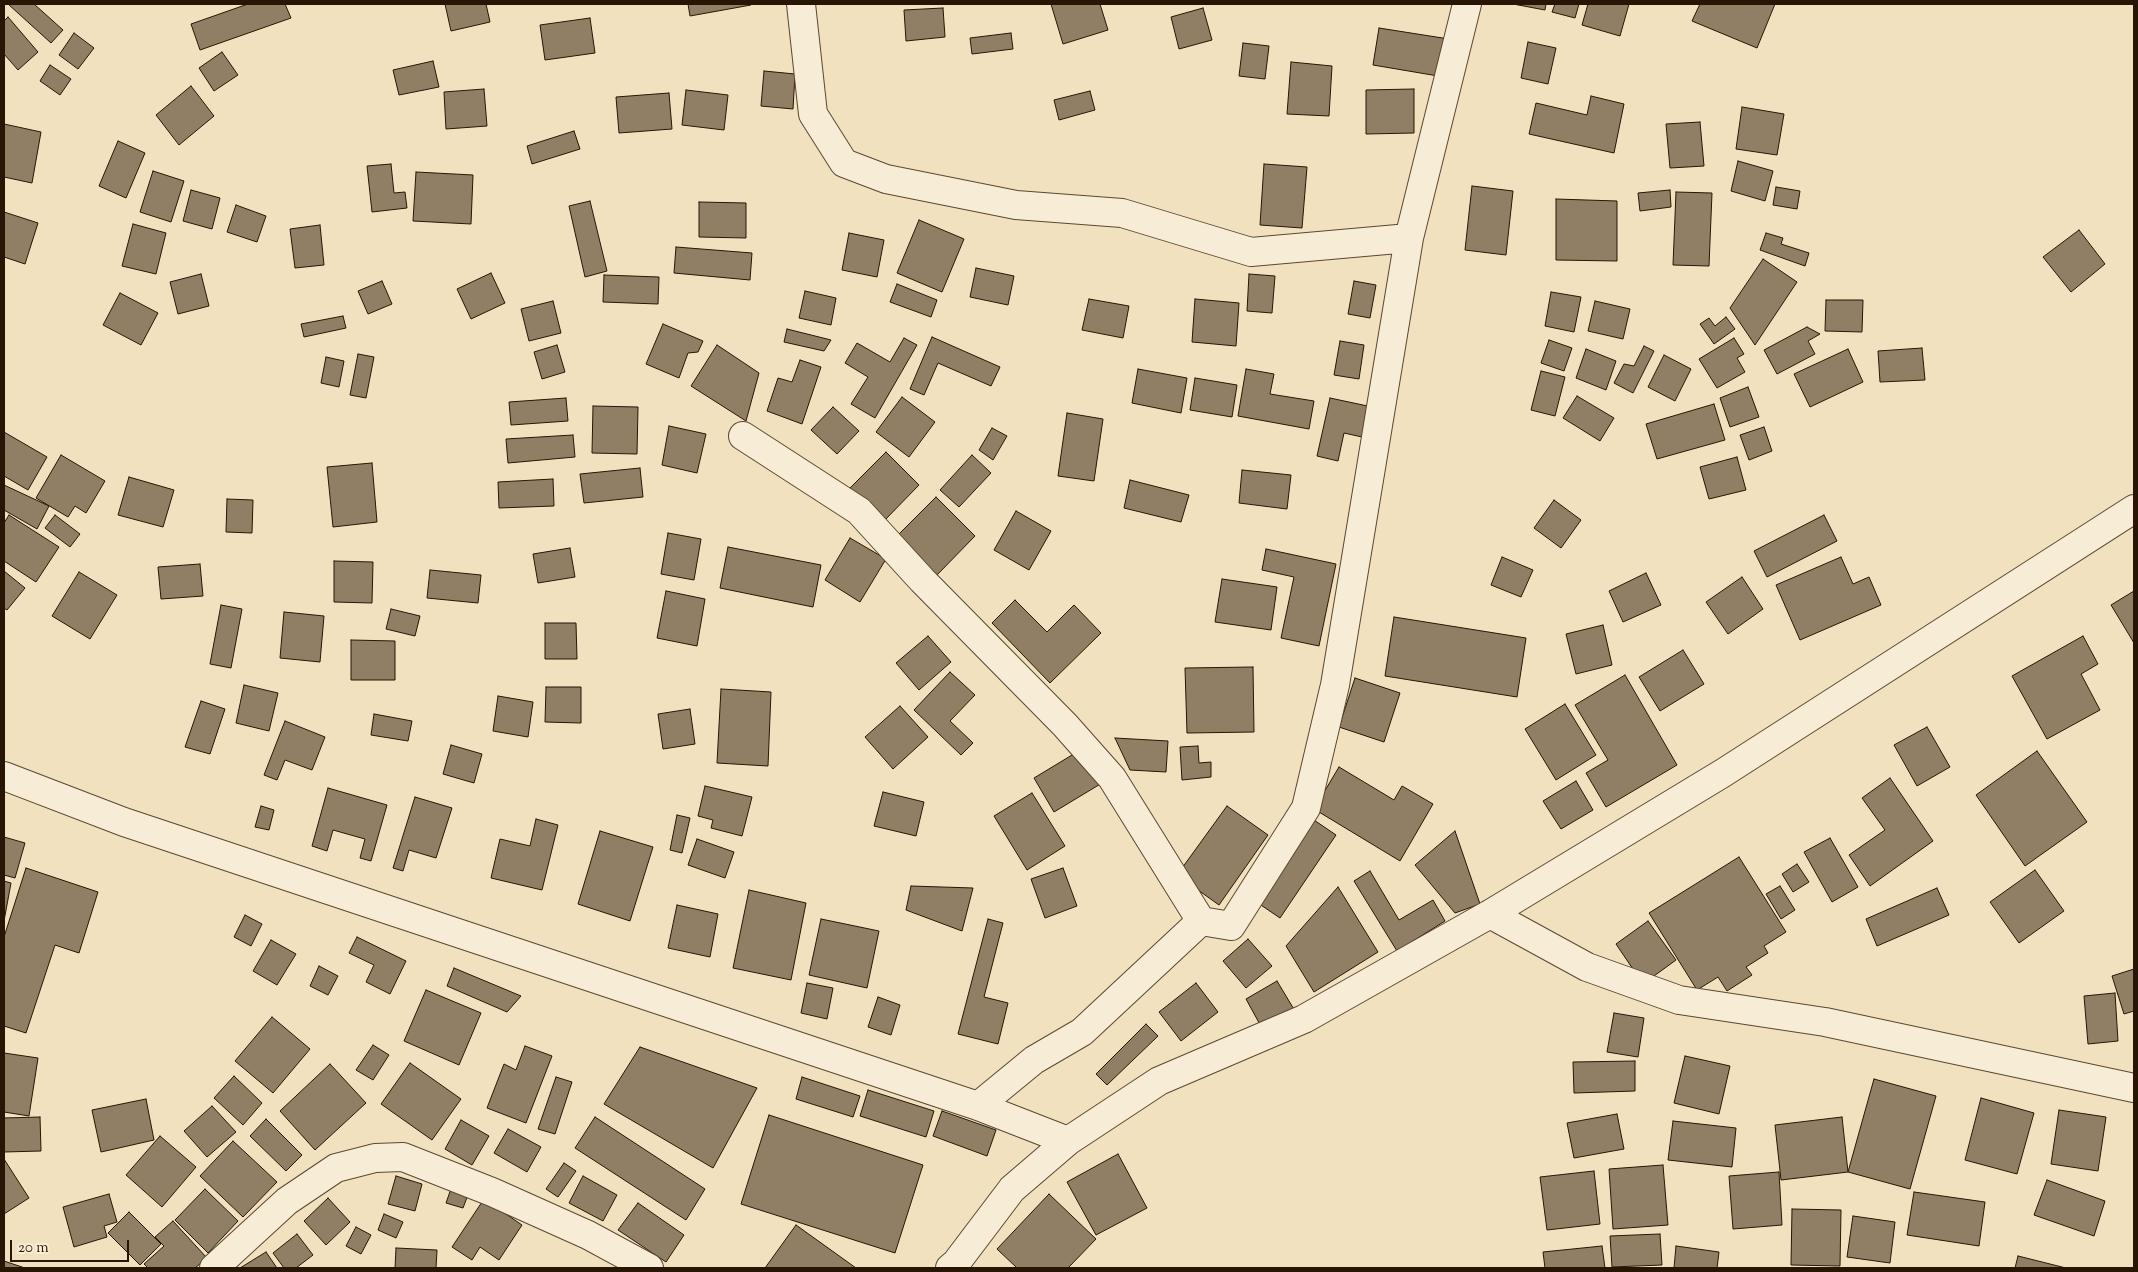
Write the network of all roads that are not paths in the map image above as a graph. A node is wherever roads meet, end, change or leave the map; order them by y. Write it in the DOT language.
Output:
graph roads {
  1 [pos="801,4"];
  2 [pos="1466,4"];
  3 [pos="1409,238"];
  4 [pos="743,436"];
  5 [pos="2134,509"];
  6 [pos="4,776"];
  7 [pos="1490,914"];
  8 [pos="1201,921"];
  9 [pos="2134,1088"];
  10 [pos="978,1106"];
  11 [pos="1068,1141"];
  12 [pos="957,1267"];
  13 [pos="214,1268"];
  14 [pos="649,1268"];
  1 -- 3 [label="street"];
  2 -- 3 [label="street"];
  3 -- 8 [label="street"];
  4 -- 8 [label="street"];
  5 -- 7 [label="street"];
  6 -- 10 [label="street"];
  7 -- 9 [label="street"];
  7 -- 11 [label="street"];
  8 -- 10 [label="street"];
  10 -- 11 [label="street"];
  11 -- 12 [label="street"];
  13 -- 14 [label="street"];
}
